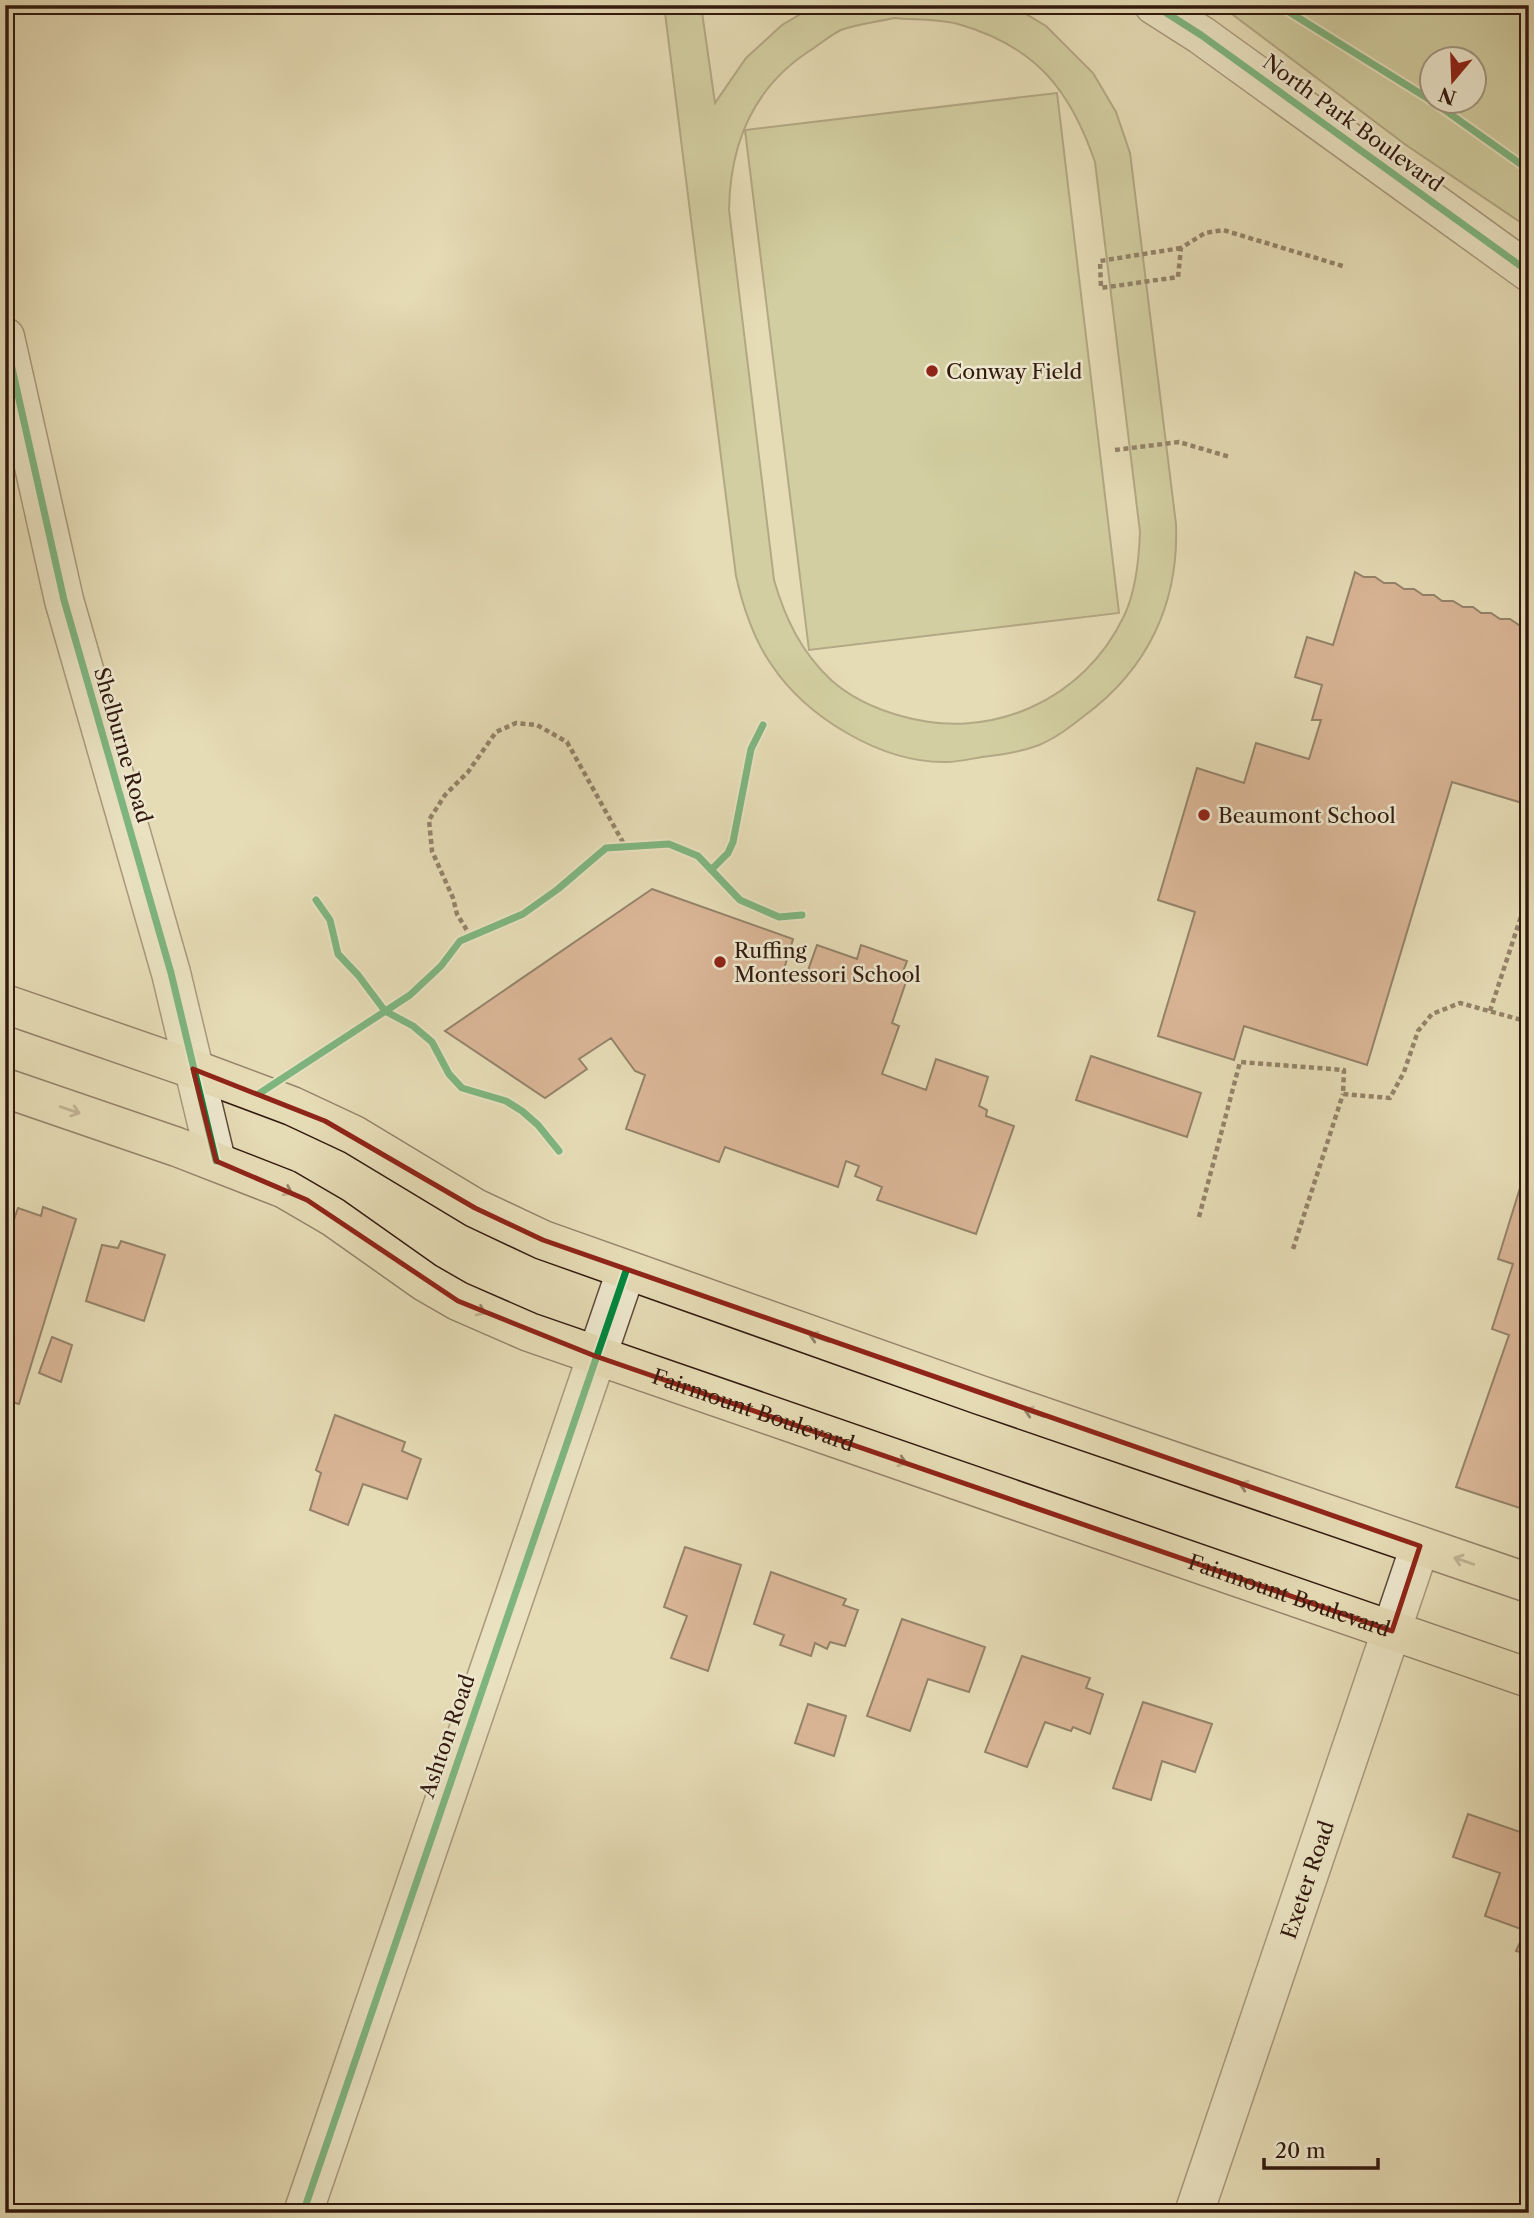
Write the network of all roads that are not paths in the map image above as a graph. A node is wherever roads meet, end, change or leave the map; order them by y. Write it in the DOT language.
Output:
graph roads {
  1 [pos="1154,5"];
  2 [pos="1529,272"];
  3 [pos="5,337"];
  4 [pos="21,477"];
  5 [pos="5,1004"];
  6 [pos="194,1069"];
  7 [pos="5,1088"];
  8 [pos="216,1161"];
  9 [pos="626,1270"];
  10 [pos="595,1356"];
  11 [pos="1420,1546"];
  12 [pos="1529,1583"];
  13 [pos="1392,1631"];
  14 [pos="1529,1678"];
  15 [pos="303,2213"];
  16 [pos="1194,2213"];
  1 -- 2 [label="street, North Park Boulevard"];
  3 -- 4 [label="street, Shelburne Road"];
  4 -- 6 [label="street, Shelburne Road"];
  5 -- 6 [label="main road"];
  6 -- 8 [label="street, Shelburne Road"];
  6 -- 9 [label="main road"];
  7 -- 8 [label="main road, Fairmount Boulevard, one-way"];
  8 -- 10 [label="main road, Fairmount Boulevard, one-way"];
  9 -- 10 [label="street, Ashton Road"];
  11 -- 9 [label="main road, one-way"];
  10 -- 13 [label="main road, Fairmount Boulevard, one-way"];
  10 -- 15 [label="street, Ashton Road"];
  12 -- 11 [label="main road, one-way"];
  11 -- 13 [label="street, Exeter Road"];
  13 -- 14 [label="main road, Fairmount Boulevard"];
  13 -- 16 [label="street, Exeter Road"];
}
